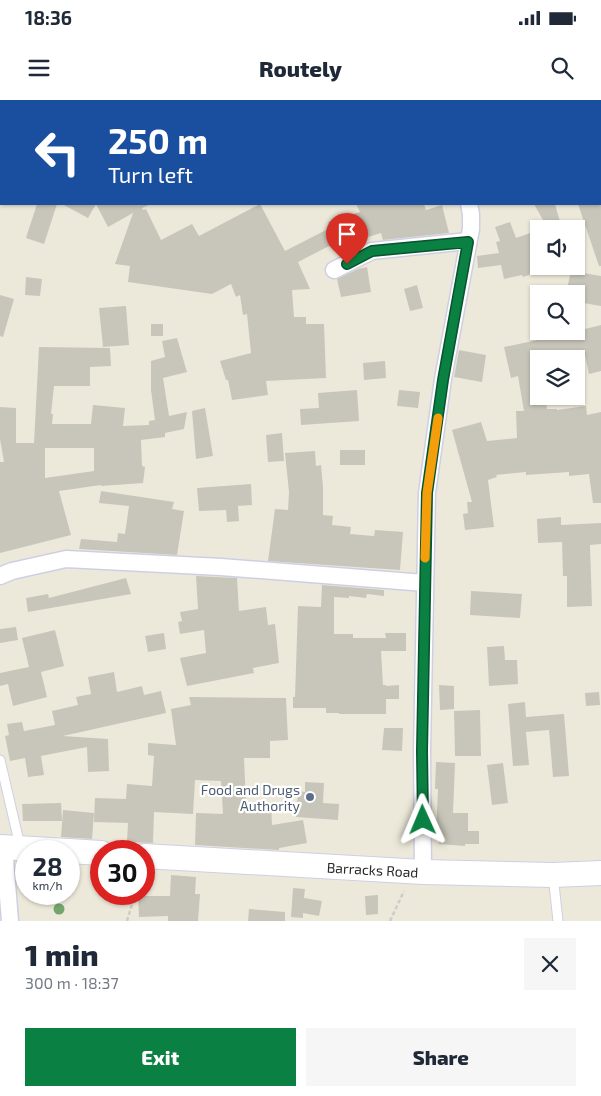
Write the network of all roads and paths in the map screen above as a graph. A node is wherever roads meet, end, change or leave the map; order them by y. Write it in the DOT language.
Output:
graph roads {
  1 [pos="469,205"];
  2 [pos="468,242"];
  3 [pos="334,270"];
  4 [pos="0,576"];
  5 [pos="424,583"];
  6 [pos="0,760"];
  7 [pos="8,847"];
  8 [pos="155,857"];
  9 [pos="424,872"];
  10 [pos="601,873"];
  11 [pos="553,875"];
  12 [pos="132,905"];
  13 [pos="10,921"];
  14 [pos="127,921"];
  15 [pos="390,921"];
  16 [pos="558,921"];
  1 -- 2 [label="street"];
  2 -- 3 [label="street"];
  2 -- 5 [label="street"];
  4 -- 5 [label="street"];
  5 -- 9 [label="street"];
  6 -- 7 [label="lane"];
  7 -- 13 [label="street"];
  8 -- 9 [label="street, Barracks Road"];
  9 -- 11 [label="street, Barracks Road"];
  9 -- 15 [label="path"];
  10 -- 11 [label="street, Barracks Road"];
  11 -- 16 [label="lane"];
  12 -- 14 [label="path"];
}
